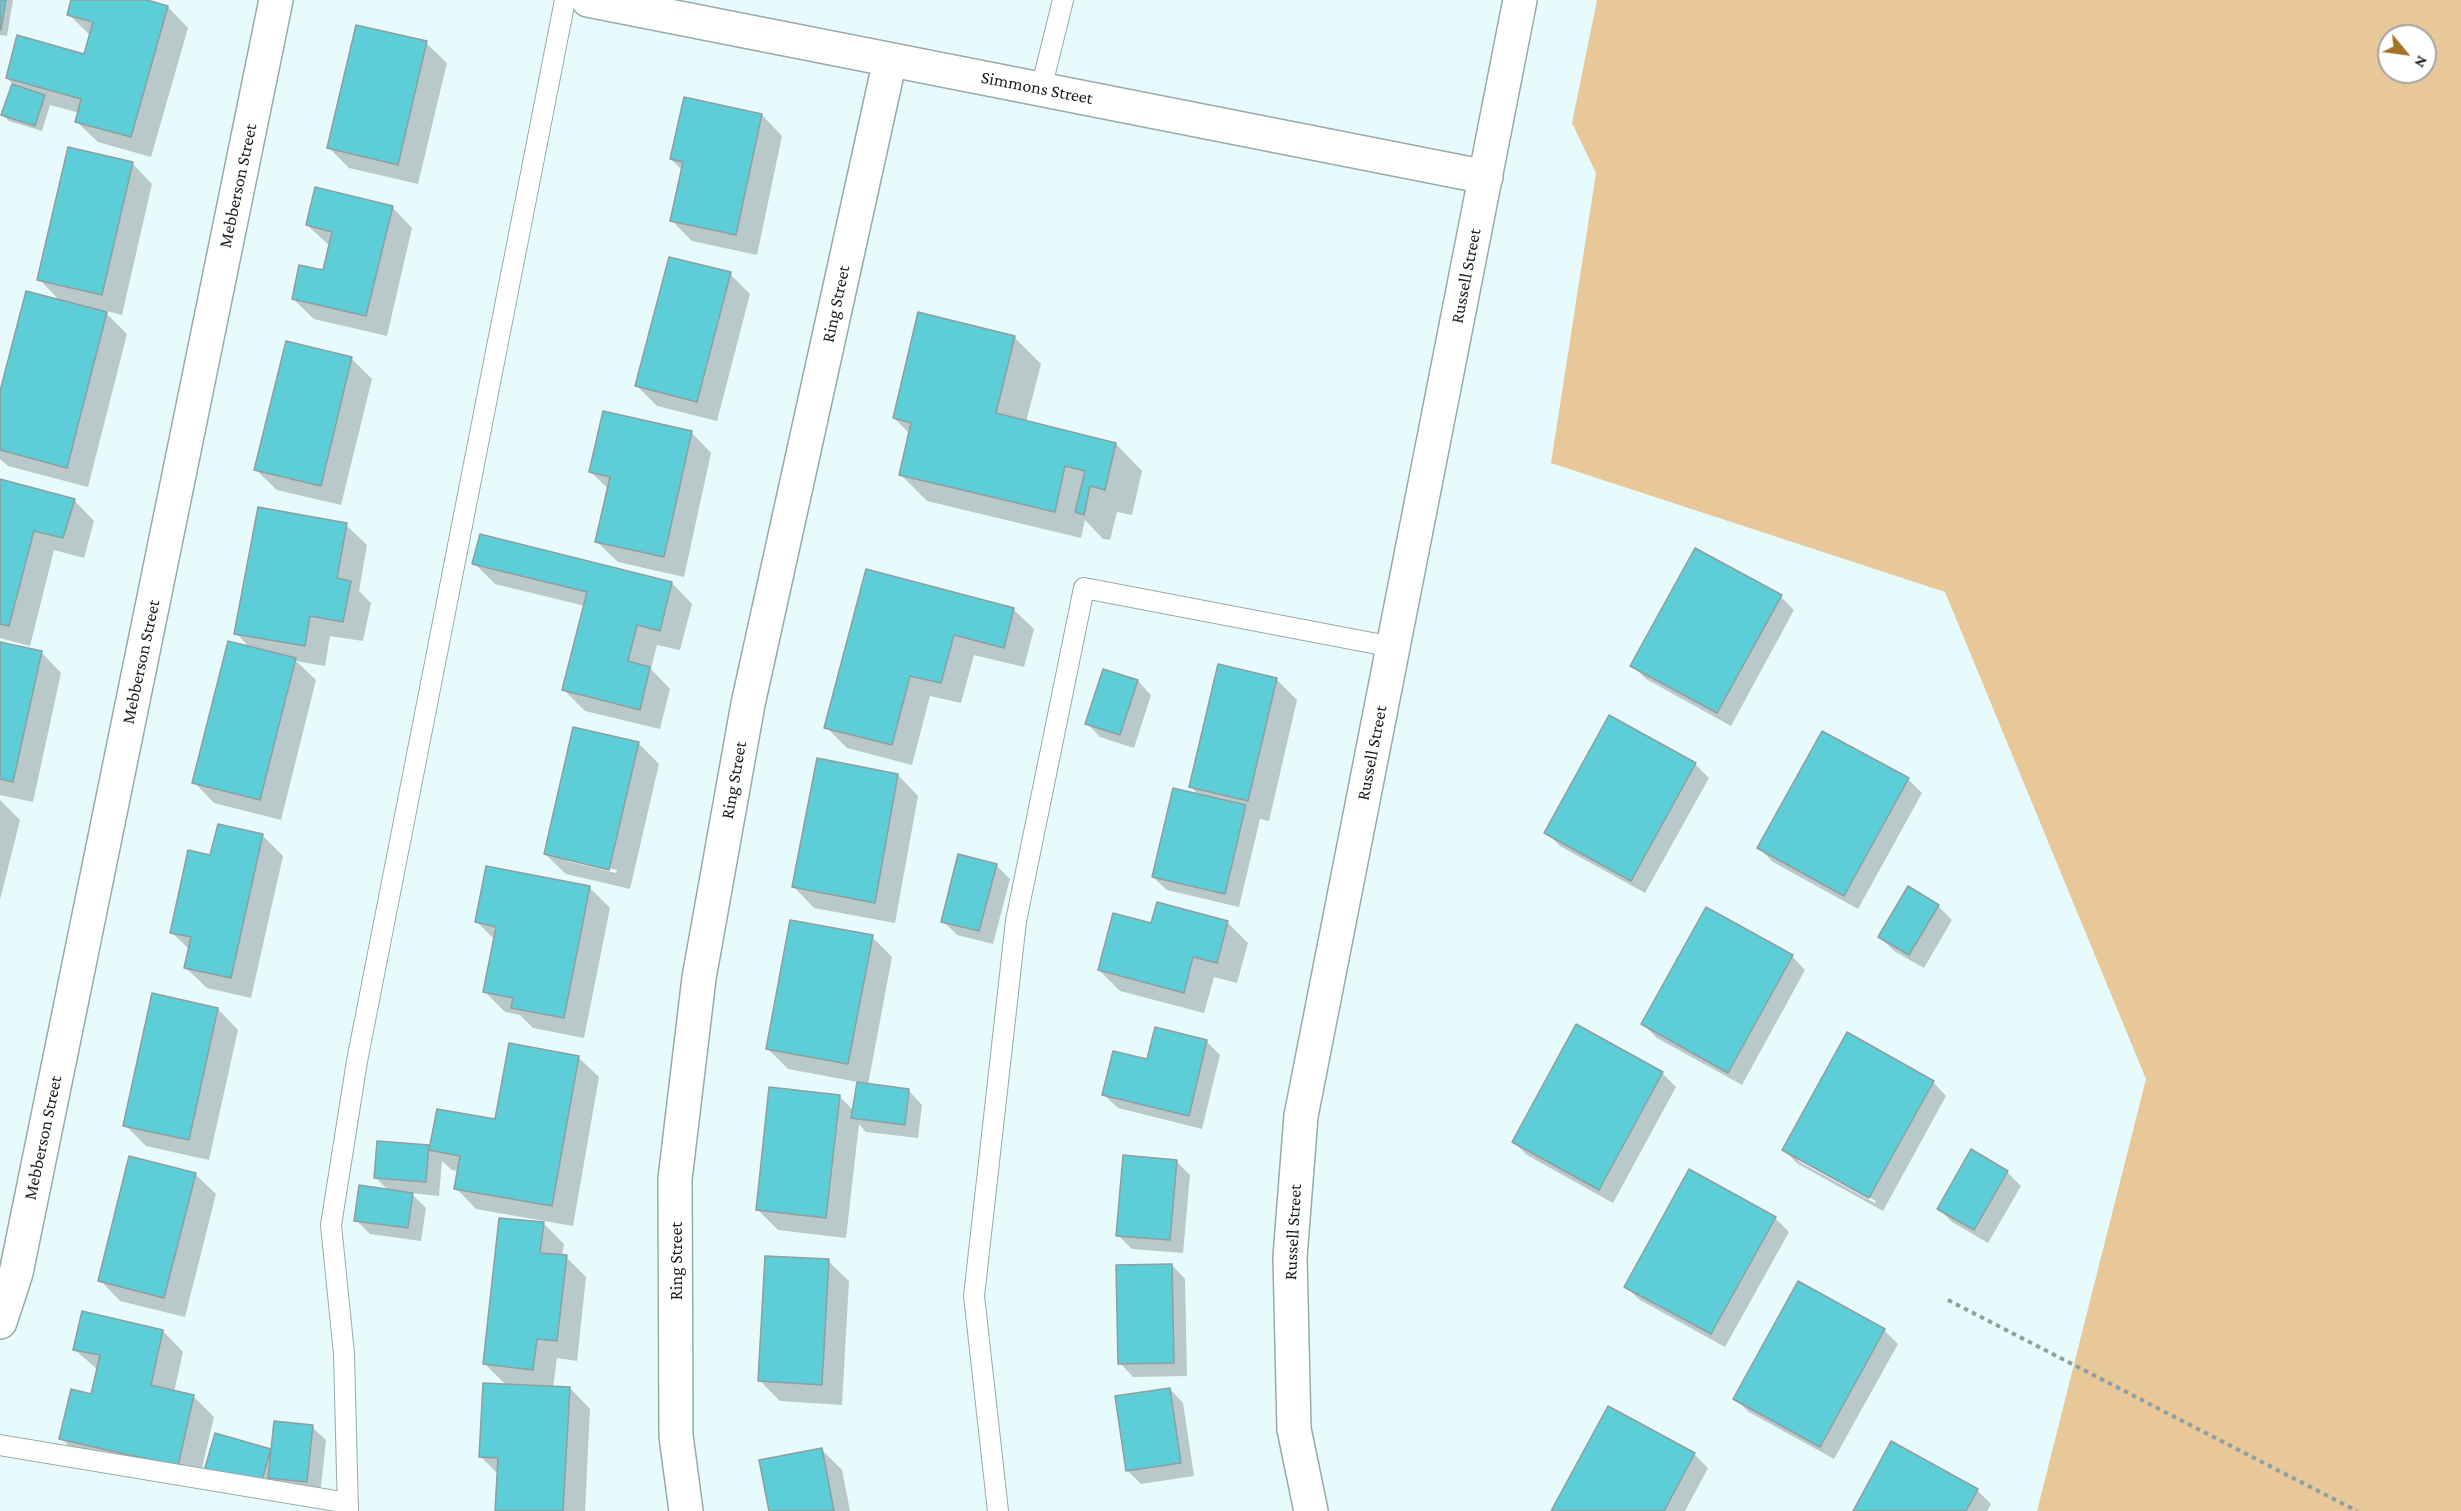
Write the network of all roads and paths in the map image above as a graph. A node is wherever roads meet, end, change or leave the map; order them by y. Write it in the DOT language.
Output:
graph roads {
  1 [pos="276,0"];
  2 [pos="565,0"];
  3 [pos="588,0"];
  4 [pos="1063,0"];
  5 [pos="1520,0"];
  6 [pos="890,60"];
  7 [pos="1041,89"];
  8 [pos="1486,177"];
  9 [pos="1393,647"];
  10 [pos="1948,1300"];
  11 [pos="0,1322"];
  12 [pos="0,1445"];
  13 [pos="348,1507"];
  14 [pos="686,1511"];
  15 [pos="998,1511"];
  16 [pos="1311,1511"];
  17 [pos="2357,1511"];
  1 -- 11 [label="street, Mebberson Street"];
  2 -- 13 [label="lane"];
  3 -- 6 [label="street, Simmons Street"];
  4 -- 7 [label="lane"];
  5 -- 8 [label="street, Russell Street"];
  6 -- 7 [label="street, Simmons Street"];
  6 -- 14 [label="street, Ring Street"];
  7 -- 8 [label="street, Simmons Street"];
  8 -- 9 [label="street, Russell Street"];
  9 -- 15 [label="lane"];
  9 -- 16 [label="street, Russell Street"];
  10 -- 17 [label="path"];
  12 -- 13 [label="lane"];
}
